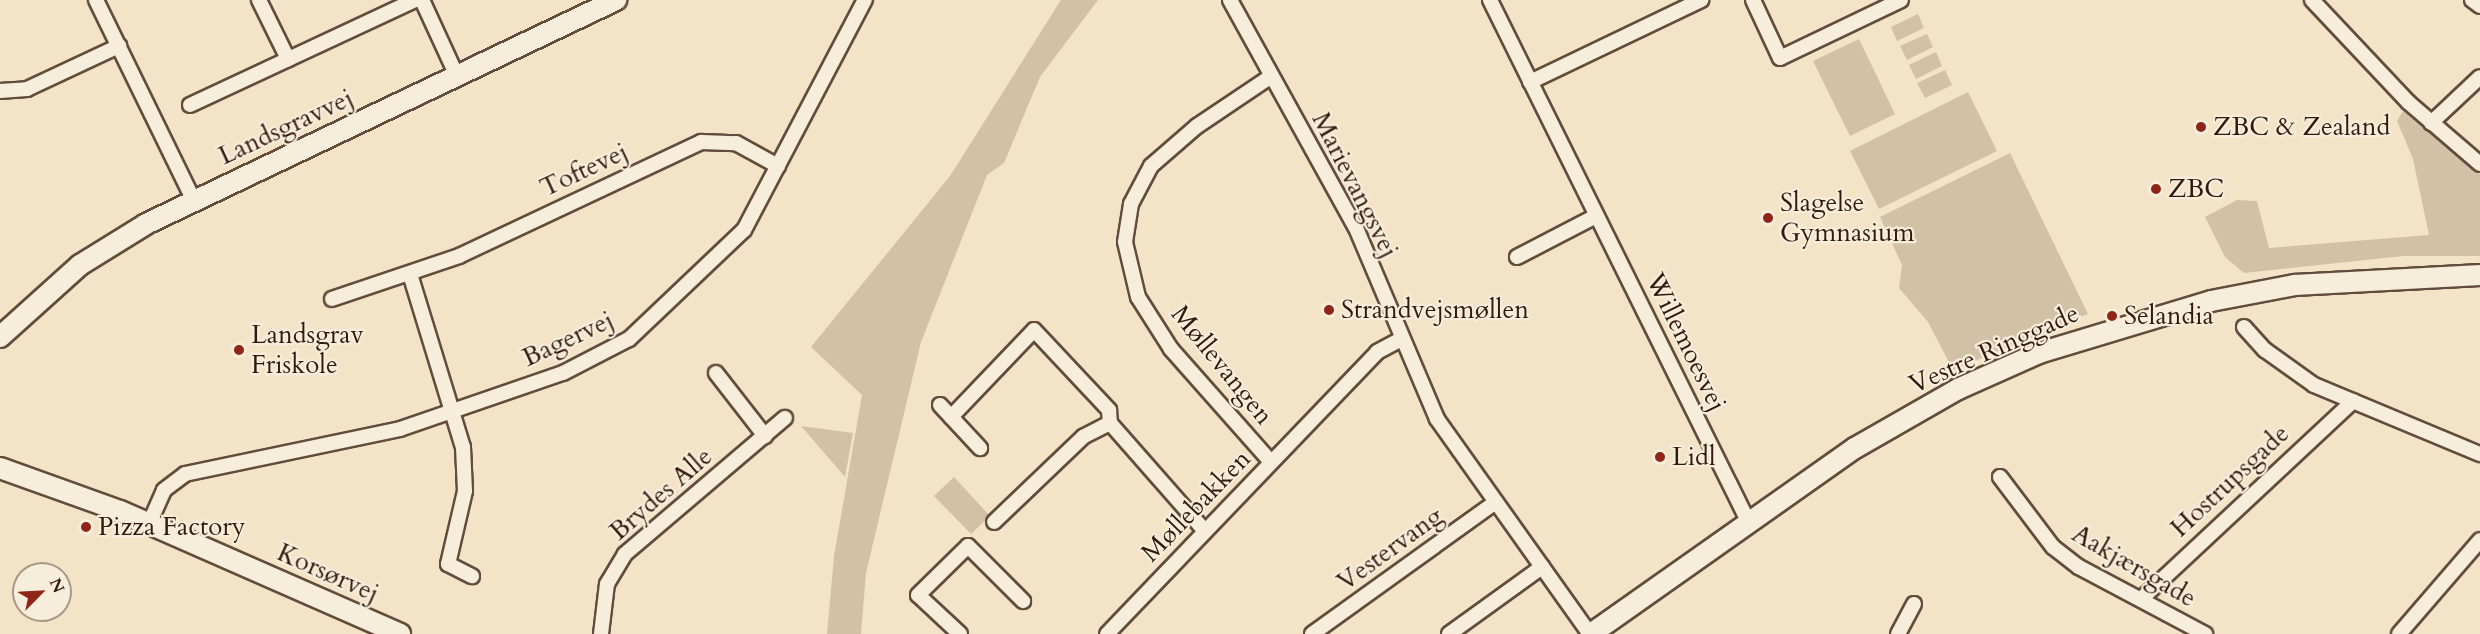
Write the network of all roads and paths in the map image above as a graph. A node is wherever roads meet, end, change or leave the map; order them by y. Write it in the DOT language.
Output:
graph roads {
  1 [pos="96,0"];
  2 [pos="259,0"];
  3 [pos="415,0"];
  4 [pos="422,0"];
  5 [pos="616,0"];
  6 [pos="865,0"];
  7 [pos="1230,0"];
  8 [pos="1490,0"];
  9 [pos="1701,0"];
  10 [pos="1753,0"];
  11 [pos="1901,0"];
  12 [pos="2312,0"];
  13 [pos="2472,0"];
  14 [pos="2480,6"];
  15 [pos="119,46"];
  16 [pos="288,59"];
  17 [pos="457,76"];
  18 [pos="1270,77"];
  19 [pos="2480,77"];
  20 [pos="1530,82"];
  21 [pos="0,91"];
  22 [pos="190,105"];
  23 [pos="2431,123"];
  24 [pos="2480,164"];
  25 [pos="778,166"];
  26 [pos="194,201"];
  27 [pos="1596,216"];
  28 [pos="1517,257"];
  29 [pos="2479,272"];
  30 [pos="410,274"];
  31 [pos="332,299"];
  32 [pos="2244,327"];
  33 [pos="0,337"];
  34 [pos="1400,340"];
  35 [pos="716,373"];
  36 [pos="2353,401"];
  37 [pos="940,405"];
  38 [pos="454,411"];
  39 [pos="785,417"];
  40 [pos="951,417"];
  41 [pos="1110,423"];
  42 [pos="765,436"];
  43 [pos="980,448"];
  44 [pos="2480,454"];
  45 [pos="1271,462"];
  46 [pos="0,468"];
  47 [pos="2000,477"];
  48 [pos="1496,502"];
  49 [pos="994,522"];
  50 [pos="1749,523"];
  51 [pos="149,524"];
  52 [pos="1205,531"];
  53 [pos="2480,540"];
  54 [pos="1542,567"];
  55 [pos="472,576"];
  56 [pos="2142,599"];
  57 [pos="1023,600"];
  58 [pos="1914,604"];
  59 [pos="400,634"];
  60 [pos="601,634"];
  61 [pos="960,634"];
  62 [pos="1107,634"];
  63 [pos="1312,634"];
  64 [pos="1449,634"];
  65 [pos="1590,634"];
  66 [pos="1898,634"];
  67 [pos="2205,634"];
  68 [pos="2398,634"];
  1 -- 15 [label="street"];
  2 -- 16 [label="street"];
  3 -- 16 [label="street"];
  4 -- 17 [label="street"];
  5 -- 17 [label="street, Landsgravvej"];
  6 -- 25 [label="street, Bagervej"];
  7 -- 18 [label="street, Marievangsvej"];
  8 -- 20 [label="street, Willemoesvej"];
  9 -- 20 [label="street"];
  10 -- 11 [label="street"];
  12 -- 23 [label="street"];
  13 -- 14 [label="street"];
  15 -- 21 [label="street"];
  15 -- 26 [label="street"];
  16 -- 22 [label="street"];
  17 -- 26 [label="street, Landsgravvej"];
  18 -- 34 [label="street, Marievangsvej"];
  18 -- 45 [label="street, Møllevangen"];
  19 -- 23 [label="street"];
  20 -- 27 [label="street, Willemoesvej"];
  23 -- 24 [label="street"];
  25 -- 30 [label="street, Toftevej"];
  25 -- 38 [label="street, Bagervej"];
  26 -- 33 [label="street, Landsgravvej"];
  27 -- 28 [label="street"];
  27 -- 50 [label="street, Willemoesvej"];
  29 -- 50 [label="street, Vestre Ringgade"];
  30 -- 31 [label="street, Toftevej"];
  30 -- 38 [label="street"];
  32 -- 36 [label="street"];
  34 -- 45 [label="street, Møllebakken"];
  34 -- 48 [label="street, Marievangsvej"];
  35 -- 42 [label="street"];
  36 -- 44 [label="street"];
  36 -- 56 [label="street, Hostrupsgade"];
  37 -- 40 [label="street"];
  38 -- 51 [label="street, Bagervej"];
  38 -- 55 [label="street"];
  39 -- 42 [label="street, Brydes Alle"];
  40 -- 41 [label="street"];
  40 -- 43 [label="street"];
  41 -- 49 [label="street"];
  41 -- 52 [label="street"];
  42 -- 60 [label="street, Brydes Alle"];
  45 -- 52 [label="street, Møllebakken"];
  46 -- 51 [label="street, Korsørvej"];
  47 -- 56 [label="street, Aakjærsgade"];
  48 -- 54 [label="street, Marievangsvej"];
  48 -- 63 [label="street, Vestervang"];
  50 -- 65 [label="street, Vestre Ringgade"];
  51 -- 59 [label="street, Korsørvej"];
  52 -- 62 [label="street, Møllebakken"];
  53 -- 68 [label="street"];
  54 -- 64 [label="street"];
  54 -- 65 [label="street, Marievangsvej"];
  56 -- 67 [label="street, Aakjærsgade"];
  57 -- 61 [label="street"];
  58 -- 66 [label="street"];
}
